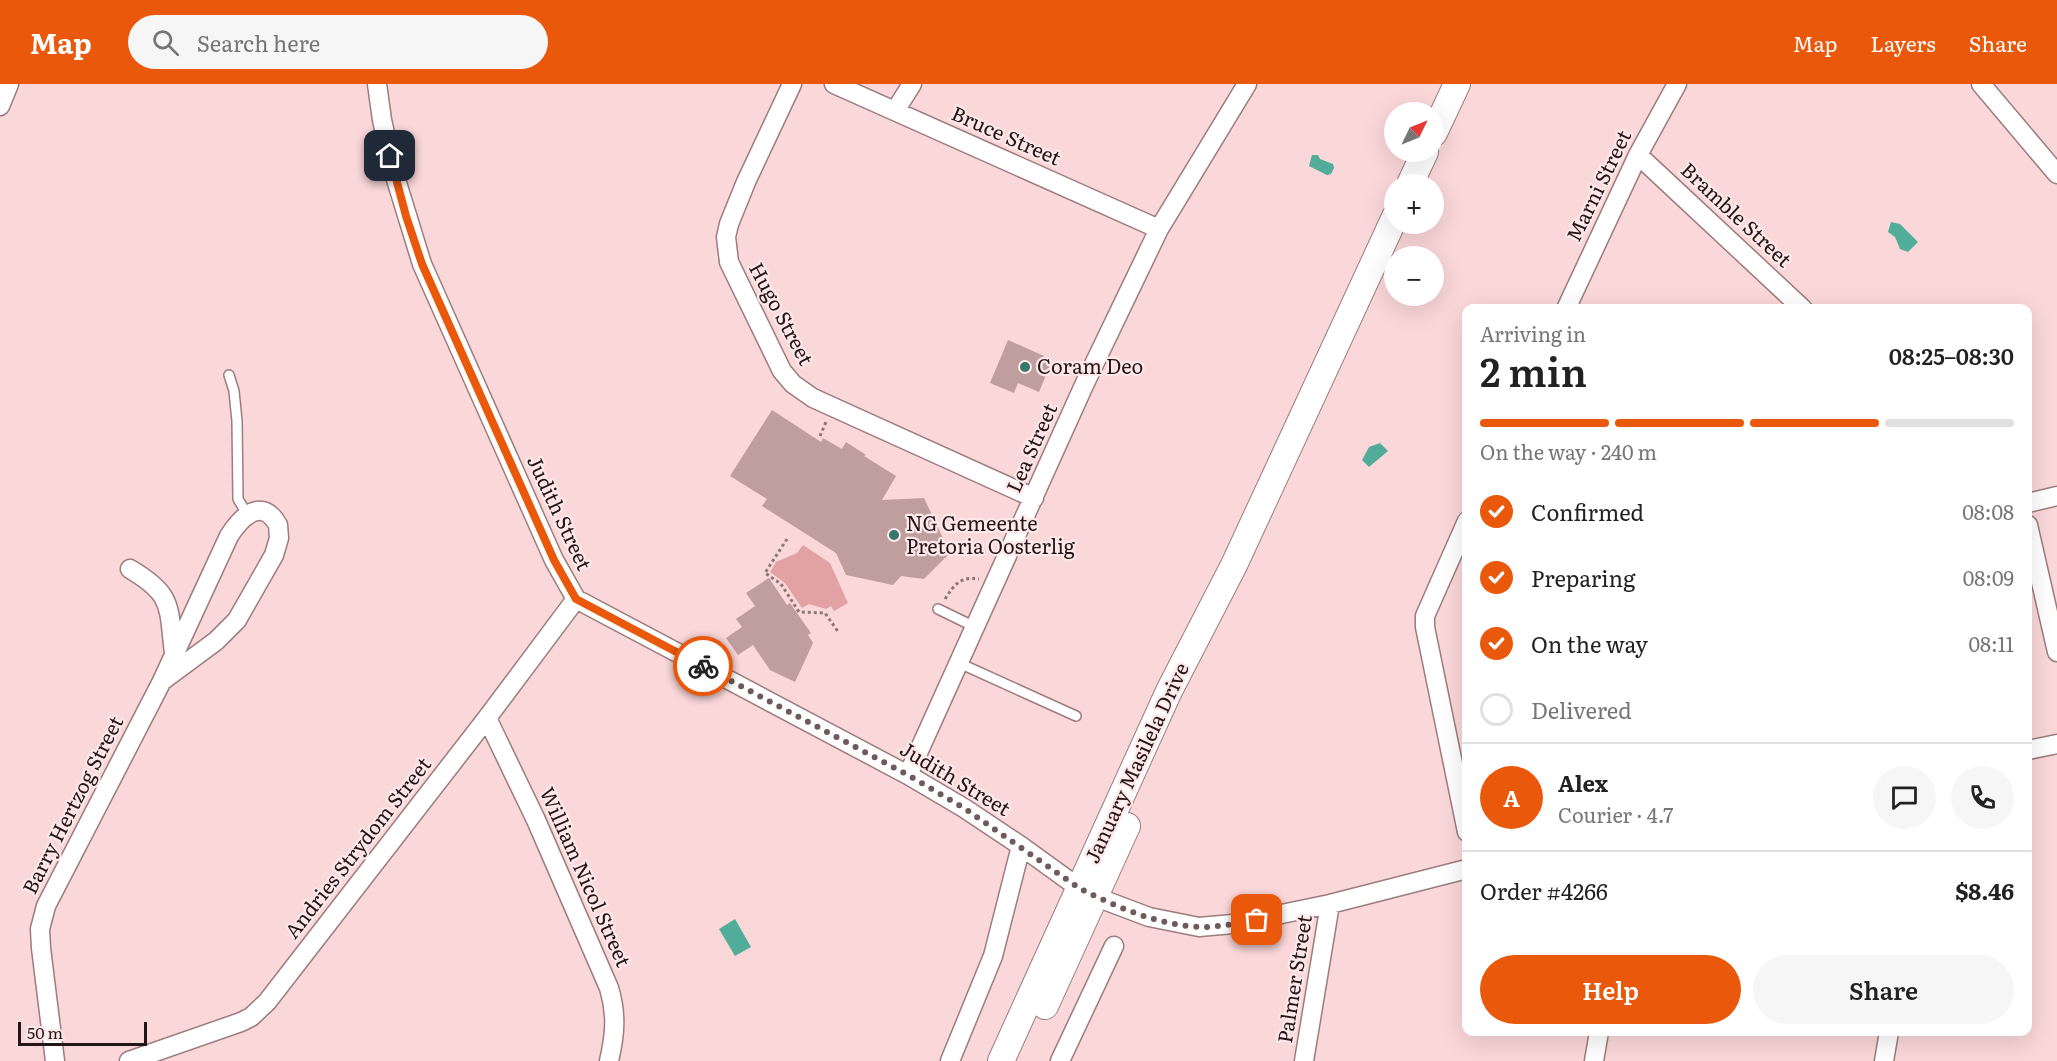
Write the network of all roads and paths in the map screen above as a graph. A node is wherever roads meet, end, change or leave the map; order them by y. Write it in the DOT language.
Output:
graph roads {
  1 [pos="9,84"];
  2 [pos="377,84"];
  3 [pos="792,84"];
  4 [pos="834,84"];
  5 [pos="912,84"];
  6 [pos="1247,84"];
  7 [pos="1456,84"];
  8 [pos="1677,84"];
  9 [pos="1981,84"];
  10 [pos="0,106"];
  11 [pos="895,111"];
  12 [pos="1444,111"];
  13 [pos="1638,155"];
  14 [pos="2057,174"];
  15 [pos="1159,230"];
  16 [pos="1387,234"];
  17 [pos="1568,304"];
  18 [pos="1798,304"];
  19 [pos="230,375"];
  20 [pos="2057,496"];
  21 [pos="1034,498"];
  22 [pos="2032,502"];
  23 [pos="247,514"];
  24 [pos="1462,532"];
  25 [pos="787,539"];
  26 [pos="2032,543"];
  27 [pos="130,569"];
  28 [pos="994,586"];
  29 [pos="576,599"];
  30 [pos="938,609"];
  31 [pos="975,627"];
  32 [pos="839,633"];
  33 [pos="2057,652"];
  34 [pos="174,653"];
  35 [pos="959,663"];
  36 [pos="162,681"];
  37 [pos="1076,716"];
  38 [pos="487,718"];
  39 [pos="2057,744"];
  40 [pos="2032,749"];
  41 [pos="908,775"];
  42 [pos="1462,808"];
  43 [pos="1021,846"];
  44 [pos="1462,870"];
  45 [pos="1088,893"];
  46 [pos="1330,904"];
  47 [pos="1114,946"];
  48 [pos="1598,1036"];
  49 [pos="1888,1036"];
  50 [pos="55,1061"];
  51 [pos="129,1061"];
  52 [pos="609,1061"];
  53 [pos="950,1061"];
  54 [pos="1001,1061"];
  55 [pos="1020,1061"];
  56 [pos="1060,1061"];
  57 [pos="1304,1061"];
  58 [pos="1594,1061"];
  59 [pos="1884,1061"];
  1 -- 10 [label="street"];
  2 -- 29 [label="street, Judith Street"];
  3 -- 21 [label="street, Hugo Street"];
  4 -- 11 [label="street, Bruce Street"];
  5 -- 11 [label="street"];
  6 -- 15 [label="street, Lea Street"];
  7 -- 12 [label="main road"];
  8 -- 13 [label="street, Marni Street"];
  9 -- 14 [label="street"];
  11 -- 15 [label="street, Bruce Street"];
  13 -- 17 [label="street, Marni Street"];
  13 -- 18 [label="street, Bramble Street"];
  15 -- 21 [label="street, Lea Street"];
  16 -- 45 [label="main road, January Masilela Drive"];
  19 -- 23 [label="lane"];
  20 -- 22 [label="street"];
  21 -- 28 [label="street, Lea Street"];
  23 -- 34 [label="street, Barry Hertzog Street"];
  23 -- 36 [label="street, Barry Hertzog Street"];
  24 -- 42 [label="street"];
  25 -- 32 [label="path"];
  26 -- 33 [label="street"];
  27 -- 34 [label="street"];
  28 -- 30 [label="path"];
  28 -- 31 [label="street, Lea Street"];
  29 -- 38 [label="street, Andries Strydom Street"];
  29 -- 41 [label="street, Judith Street"];
  30 -- 31 [label="lane"];
  31 -- 35 [label="street, Lea Street"];
  34 -- 36 [label="street, Barry Hertzog Street"];
  35 -- 37 [label="lane"];
  35 -- 41 [label="street, Lea Street"];
  36 -- 50 [label="street, Barry Hertzog Street"];
  38 -- 51 [label="street, Andries Strydom Street"];
  38 -- 52 [label="street, William Nicol Street"];
  39 -- 40 [label="street"];
  41 -- 43 [label="street, Judith Street"];
  43 -- 45 [label="street, Judith Street"];
  43 -- 53 [label="street"];
  44 -- 46 [label="street, Judith Street"];
  45 -- 46 [label="street, Judith Street"];
  45 -- 54 [label="main road, January Masilela Drive"];
  45 -- 55 [label="main road, January Masilela Drive"];
  46 -- 57 [label="street, Palmer Street"];
  47 -- 56 [label="street"];
  48 -- 58 [label="street"];
  49 -- 59 [label="street"];
}
